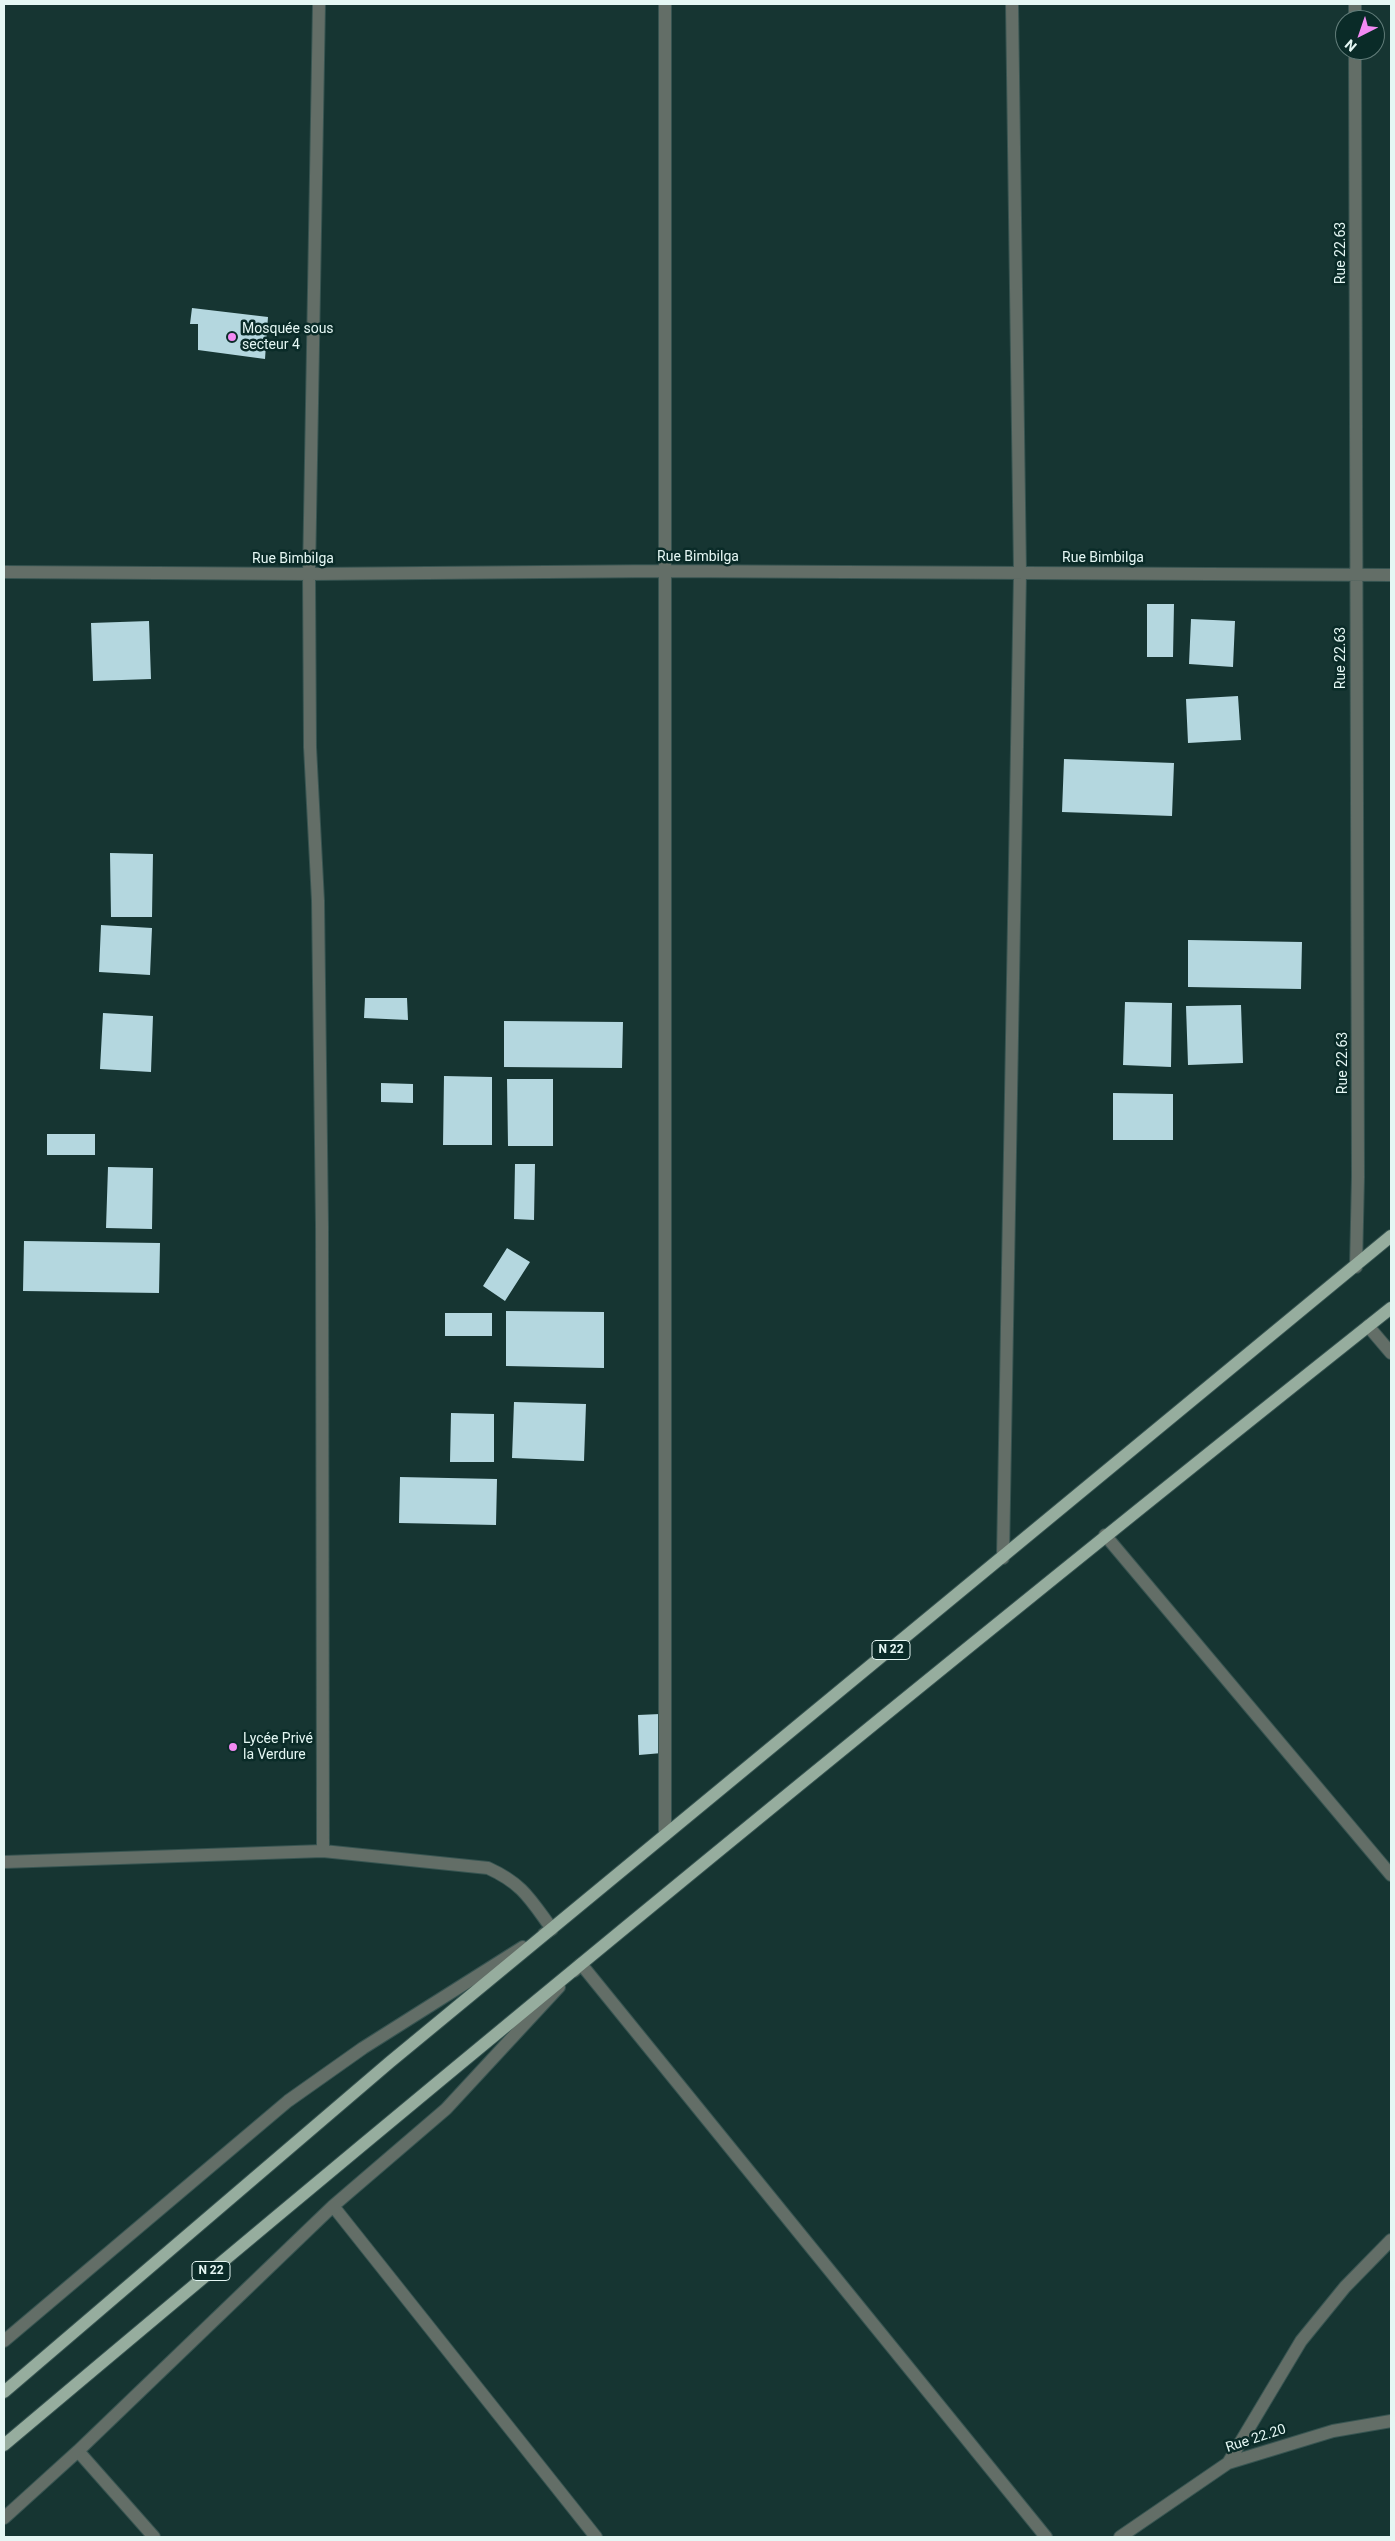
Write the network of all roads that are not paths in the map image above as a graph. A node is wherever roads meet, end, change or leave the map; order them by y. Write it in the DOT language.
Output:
graph roads {
  1 [pos="319,4"];
  2 [pos="665,4"];
  3 [pos="1012,4"];
  4 [pos="1355,60"];
  5 [pos="664,571"];
  6 [pos="4,572"];
  7 [pos="1020,573"];
  8 [pos="309,574"];
  9 [pos="1356,575"];
  10 [pos="1391,575"];
  11 [pos="1391,1236"];
  12 [pos="1356,1267"];
  13 [pos="1391,1308"];
  14 [pos="1368,1326"];
  15 [pos="1391,1353"];
  16 [pos="1104,1535"];
  17 [pos="1003,1558"];
  18 [pos="665,1835"];
  19 [pos="323,1851"];
  20 [pos="4,1862"];
  21 [pos="1391,1875"];
  22 [pos="552,1929"];
  23 [pos="581,1964"];
  24 [pos="333,2206"];
  25 [pos="1391,2240"];
  26 [pos="4,2341"];
  27 [pos="4,2392"];
  28 [pos="1391,2421"];
  29 [pos="4,2445"];
  30 [pos="78,2451"];
  31 [pos="1228,2463"];
  32 [pos="4,2518"];
  33 [pos="154,2537"];
  34 [pos="596,2537"];
  35 [pos="1046,2537"];
  36 [pos="1120,2537"];
  1 -- 8 [label="street"];
  2 -- 5 [label="street"];
  3 -- 7 [label="street"];
  4 -- 9 [label="street, Rue 22.63"];
  5 -- 7 [label="street, Rue Bimbilga"];
  5 -- 8 [label="street, Rue Bimbilga"];
  5 -- 18 [label="street"];
  6 -- 8 [label="street, Rue Bimbilga"];
  7 -- 9 [label="street, Rue Bimbilga"];
  7 -- 17 [label="street"];
  8 -- 19 [label="street"];
  9 -- 10 [label="street, Rue Bimbilga"];
  9 -- 12 [label="street, Rue 22.63"];
  11 -- 12 [label="main road, N 22"];
  12 -- 17 [label="main road, N 22"];
  13 -- 14 [label="main road, N 22"];
  14 -- 15 [label="street"];
  14 -- 16 [label="main road, N 22"];
  16 -- 21 [label="street"];
  16 -- 23 [label="main road, N 22"];
  17 -- 18 [label="main road, N 22"];
  18 -- 22 [label="main road, N 22"];
  19 -- 20 [label="street"];
  19 -- 22 [label="street"];
  22 -- 26 [label="street"];
  22 -- 27 [label="main road, N 22"];
  23 -- 24 [label="street"];
  23 -- 29 [label="main road, N 22"];
  23 -- 35 [label="street"];
  24 -- 30 [label="street"];
  24 -- 34 [label="street"];
  25 -- 31 [label="street"];
  28 -- 31 [label="street, Rue 22.20"];
  30 -- 32 [label="street"];
  30 -- 33 [label="street"];
  31 -- 36 [label="street, Rue 22.20"];
}
